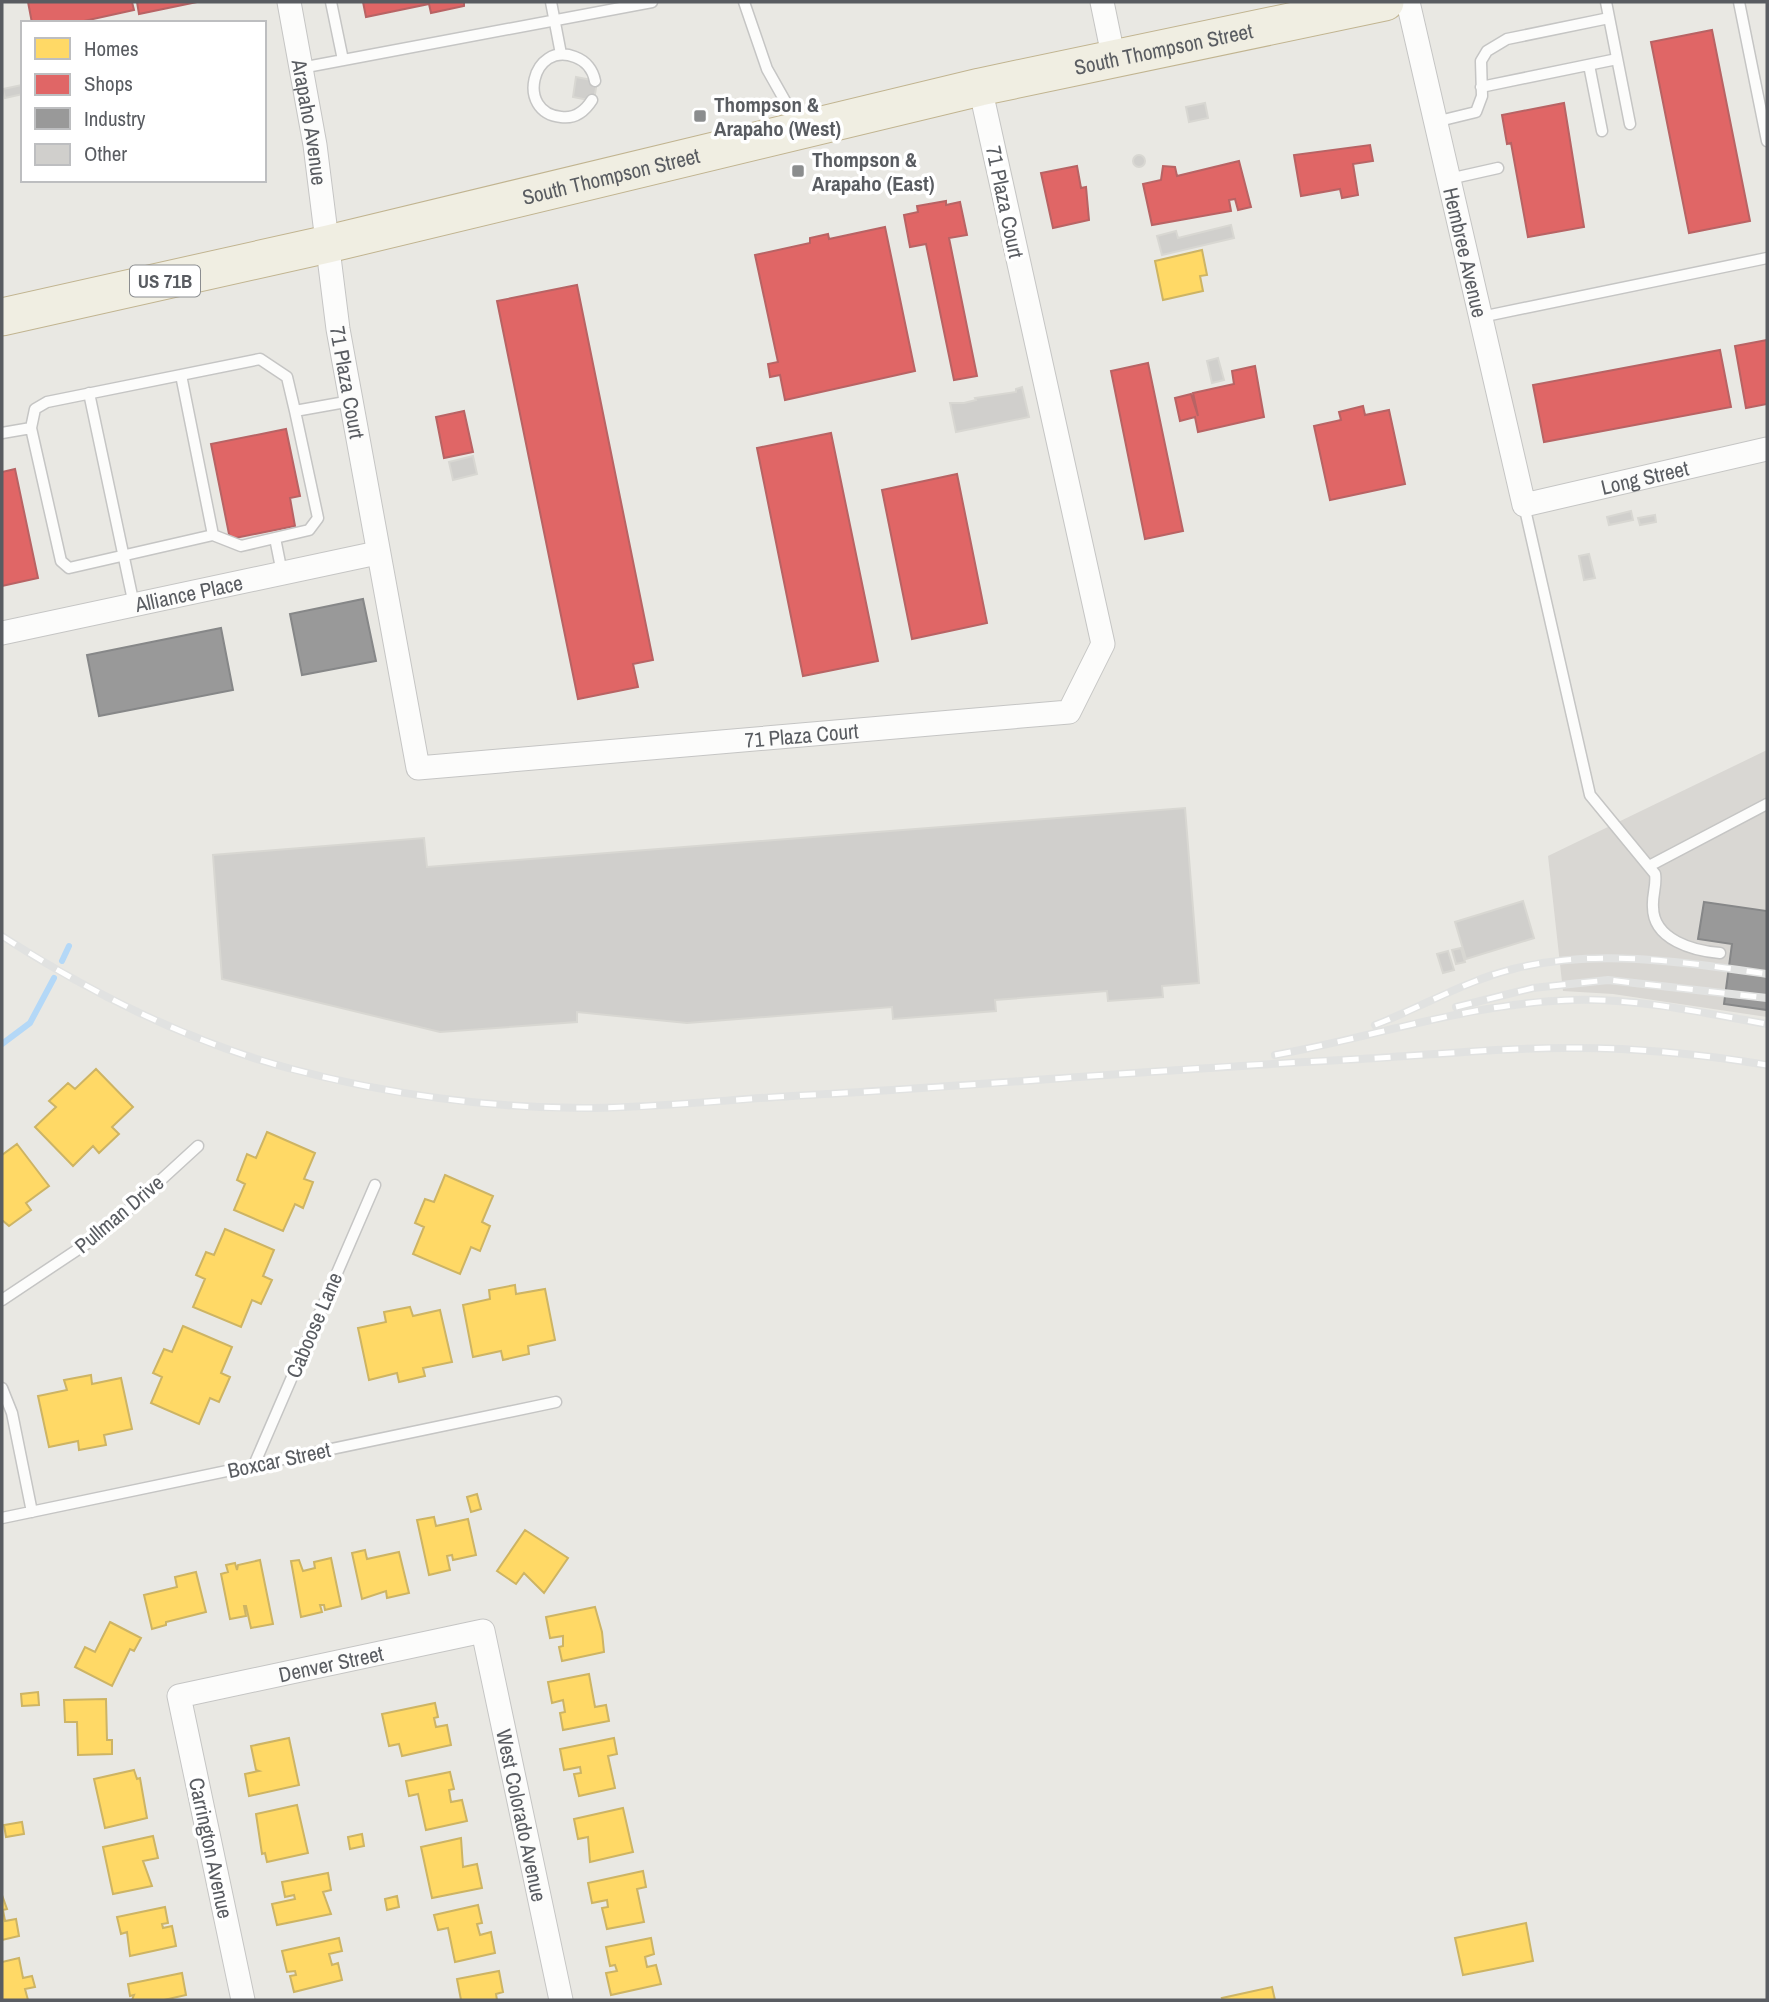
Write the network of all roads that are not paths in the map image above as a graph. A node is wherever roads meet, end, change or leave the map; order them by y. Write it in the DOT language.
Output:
graph roads {
  1 [pos="289,2"];
  2 [pos="331,2"];
  3 [pos="551,2"];
  4 [pos="652,2"];
  5 [pos="744,2"];
  6 [pos="1102,2"];
  7 [pos="1385,2"];
  8 [pos="1408,2"];
  9 [pos="1606,2"];
  10 [pos="1739,2"];
  11 [pos="1609,18"];
  12 [pos="555,20"];
  13 [pos="561,54"];
  14 [pos="1617,59"];
  15 [pos="343,60"];
  16 [pos="1114,60"];
  17 [pos="1589,65"];
  18 [pos="301,68"];
  19 [pos="595,80"];
  20 [pos="1481,86"];
  21 [pos="979,87"];
  22 [pos="592,100"];
  23 [pos="1436,122"];
  24 [pos="1630,124"];
  25 [pos="799,130"];
  26 [pos="1602,131"];
  27 [pos="1767,141"];
  28 [pos="1498,168"];
  29 [pos="1448,179"];
  30 [pos="328,244"];
  31 [pos="1767,258"];
  32 [pos="2,317"];
  33 [pos="1481,317"];
  34 [pos="181,375"];
  35 [pos="89,393"];
  36 [pos="351,401"];
  37 [pos="295,411"];
  38 [pos="31,428"];
  39 [pos="2,433"];
  40 [pos="1767,449"];
  41 [pos="1524,505"];
  42 [pos="213,535"];
  43 [pos="275,538"];
  44 [pos="377,553"];
  45 [pos="123,555"];
  46 [pos="282,573"];
  47 [pos="134,605"];
  48 [pos="2,634"];
  49 [pos="1767,804"];
  50 [pos="1651,865"];
  51 [pos="1720,953"];
  52 [pos="198,1146"];
  53 [pos="375,1185"];
  54 [pos="2,1300"];
  55 [pos="2,1388"];
  56 [pos="556,1402"];
  57 [pos="254,1465"];
  58 [pos="32,1512"];
  59 [pos="2,1518"];
  60 [pos="483,1631"];
  61 [pos="179,1696"];
  62 [pos="243,2000"];
  63 [pos="561,2000"];
  1 -- 18 [label="street, Arapaho Avenue"];
  2 -- 15 [label="lane"];
  3 -- 12 [label="lane"];
  4 -- 12 [label="lane"];
  5 -- 25 [label="lane"];
  6 -- 16 [label="street"];
  7 -- 16 [label="highway, South Thompson Street / US 71B"];
  8 -- 23 [label="street, Hembree Avenue"];
  9 -- 11 [label="lane"];
  10 -- 27 [label="lane"];
  11 -- 14 [label="lane"];
  11 -- 20 [label="lane"];
  12 -- 13 [label="lane"];
  12 -- 15 [label="lane"];
  13 -- 19 [label="lane"];
  13 -- 22 [label="lane"];
  14 -- 17 [label="lane"];
  14 -- 24 [label="lane"];
  15 -- 18 [label="lane"];
  16 -- 21 [label="highway, South Thompson Street / US 71B"];
  17 -- 20 [label="lane"];
  17 -- 26 [label="lane"];
  18 -- 30 [label="street, Arapaho Avenue"];
  20 -- 23 [label="lane"];
  21 -- 25 [label="highway, South Thompson Street / US 71B"];
  21 -- 44 [label="street, 71 Plaza Court"];
  23 -- 29 [label="street, Hembree Avenue"];
  25 -- 30 [label="highway, South Thompson Street / US 71B"];
  28 -- 29 [label="lane"];
  29 -- 33 [label="street, Hembree Avenue"];
  30 -- 32 [label="highway, South Thompson Street / US 71B"];
  30 -- 36 [label="street, 71 Plaza Court"];
  31 -- 33 [label="lane"];
  33 -- 41 [label="street, Hembree Avenue"];
  34 -- 35 [label="lane"];
  34 -- 37 [label="lane"];
  34 -- 42 [label="lane"];
  35 -- 38 [label="lane"];
  35 -- 45 [label="lane"];
  36 -- 37 [label="lane"];
  36 -- 44 [label="street, 71 Plaza Court"];
  37 -- 43 [label="lane"];
  38 -- 39 [label="lane"];
  38 -- 45 [label="lane"];
  40 -- 41 [label="street, Long Street"];
  41 -- 50 [label="lane"];
  42 -- 43 [label="lane"];
  42 -- 45 [label="lane"];
  43 -- 46 [label="lane"];
  44 -- 46 [label="street, Alliance Place"];
  45 -- 47 [label="lane"];
  46 -- 47 [label="street, Alliance Place"];
  47 -- 48 [label="street, Alliance Place"];
  49 -- 50 [label="lane"];
  50 -- 51 [label="lane"];
  52 -- 54 [label="lane, Pullman Drive"];
  53 -- 57 [label="lane, Caboose Lane"];
  55 -- 58 [label="lane"];
  56 -- 57 [label="lane, Boxcar Street"];
  57 -- 58 [label="lane, Boxcar Street"];
  58 -- 59 [label="lane, Boxcar Street"];
  60 -- 61 [label="street, Denver Street"];
  60 -- 63 [label="street, West Colorado Avenue"];
  61 -- 62 [label="street, Carrington Avenue"];
}
